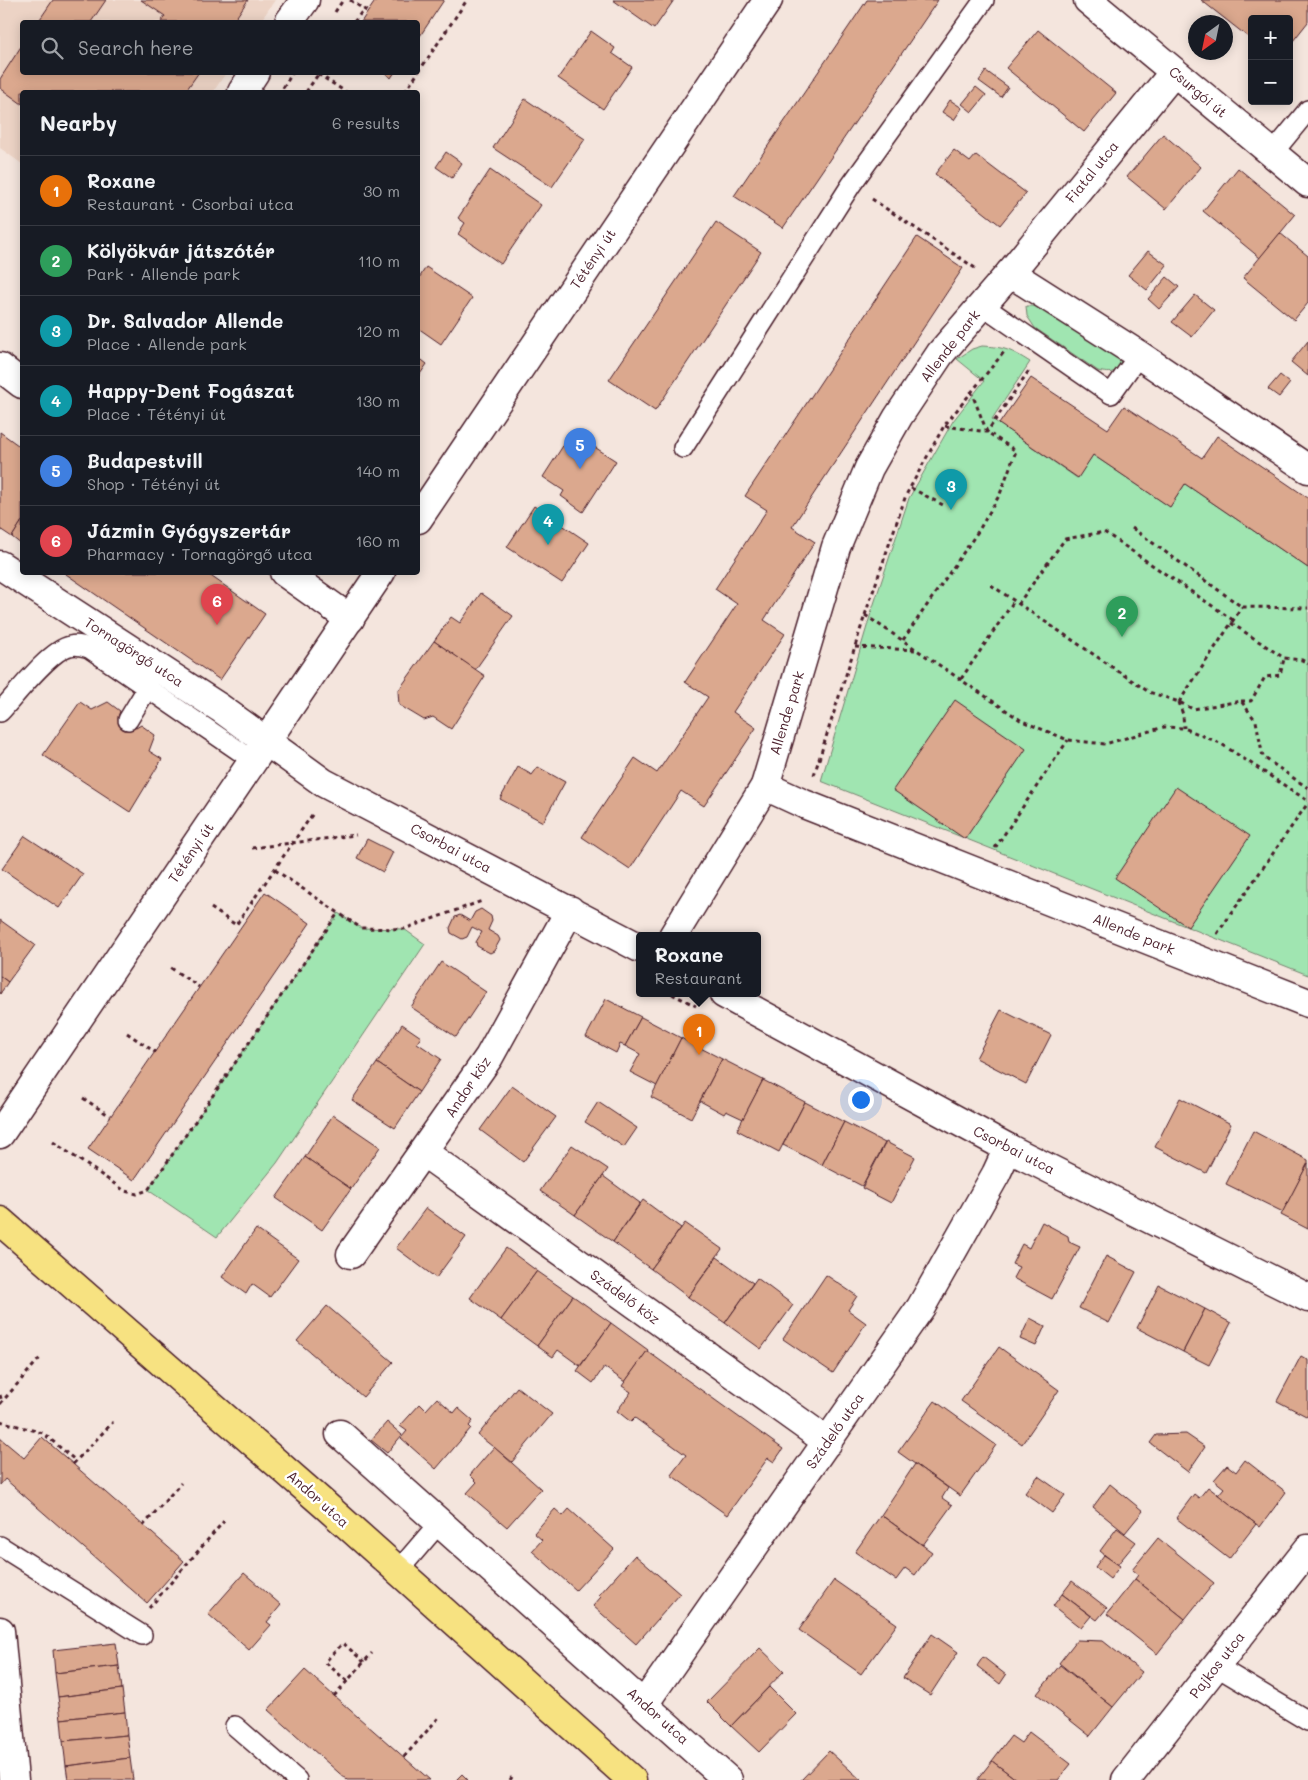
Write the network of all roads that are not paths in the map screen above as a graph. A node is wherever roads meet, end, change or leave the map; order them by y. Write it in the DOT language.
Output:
graph roads {
  1 [pos="305,0"];
  2 [pos="768,0"];
  3 [pos="984,0"];
  4 [pos="1088,0"];
  5 [pos="290,20"];
  6 [pos="1174,72"];
  7 [pos="253,75"];
  8 [pos="243,90"];
  9 [pos="1308,110"];
  10 [pos="1272,154"];
  11 [pos="1308,183"];
  12 [pos="1005,279"];
  13 [pos="982,305"];
  14 [pos="1139,355"];
  15 [pos="0,367"];
  16 [pos="20,382"];
  17 [pos="683,448"];
  18 [pos="1308,469"];
  19 [pos="420,516"];
  20 [pos="0,565"];
  21 [pos="288,575"];
  22 [pos="379,575"];
  23 [pos="350,620"];
  24 [pos="148,687"];
  25 [pos="0,712"];
  26 [pos="128,720"];
  27 [pos="260,752"];
  28 [pos="765,786"];
  29 [pos="570,910"];
  30 [pos="675,932"];
  31 [pos="636,946"];
  32 [pos="730,997"];
  33 [pos="1308,1003"];
  34 [pos="0,1134"];
  35 [pos="1008,1148"];
  36 [pos="423,1152"];
  37 [pos="0,1221"];
  38 [pos="351,1254"];
  39 [pos="1308,1298"];
  40 [pos="340,1434"];
  41 [pos="828,1442"];
  42 [pos="439,1523"];
  43 [pos="0,1546"];
  44 [pos="1308,1549"];
  45 [pos="398,1571"];
  46 [pos="0,1631"];
  47 [pos="136,1632"];
  48 [pos="1216,1666"];
  49 [pos="644,1704"];
  50 [pos="1308,1722"];
  51 [pos="235,1726"];
  52 [pos="14,1780"];
  53 [pos="298,1780"];
  54 [pos="632,1780"];
  55 [pos="728,1780"];
  56 [pos="1126,1780"];
  1 -- 5 [label="street"];
  2 -- 19 [label="street, Tétényi út"];
  3 -- 17 [label="lane"];
  4 -- 6 [label="street, Csurgói út"];
  6 -- 10 [label="street, Csurgói út"];
  6 -- 12 [label="street, Fiatal utca"];
  7 -- 8 [label="street"];
  9 -- 10 [label="lane"];
  10 -- 11 [label="street, Csurgói út"];
  12 -- 13 [label="street, Allende park"];
  12 -- 14 [label="street"];
  13 -- 14 [label="lane"];
  13 -- 28 [label="street, Allende park"];
  14 -- 18 [label="street"];
  15 -- 16 [label="street"];
  20 -- 27 [label="street, Tornagörgő utca"];
  21 -- 23 [label="street"];
  22 -- 23 [label="street, Tétényi út"];
  23 -- 27 [label="street, Tétényi út"];
  24 -- 25 [label="lane"];
  24 -- 26 [label="lane"];
  24 -- 27 [label="lane"];
  27 -- 29 [label="street, Csorbai utca"];
  27 -- 34 [label="street, Tétényi út"];
  28 -- 30 [label="street, Allende park"];
  28 -- 33 [label="street, Allende park"];
  29 -- 31 [label="street, Csorbai utca"];
  29 -- 36 [label="street, Andor köz"];
  32 -- 35 [label="street, Csorbai utca"];
  35 -- 39 [label="street, Csorbai utca"];
  35 -- 41 [label="street, Szádelő utca"];
  36 -- 38 [label="street, Andor köz"];
  36 -- 41 [label="street, Szádelő köz"];
  37 -- 45 [label="main road, Andor utca"];
  40 -- 42 [label="street, Andor utca"];
  41 -- 49 [label="street, Szádelő utca"];
  42 -- 45 [label="lane"];
  42 -- 49 [label="street, Andor utca"];
  43 -- 47 [label="lane"];
  44 -- 48 [label="street, Pajkos utca"];
  45 -- 54 [label="main road, Andor utca"];
  46 -- 52 [label="street"];
  48 -- 50 [label="lane"];
  48 -- 56 [label="street, Pajkos utca"];
  49 -- 55 [label="street, Andor utca"];
  51 -- 53 [label="lane"];
}
